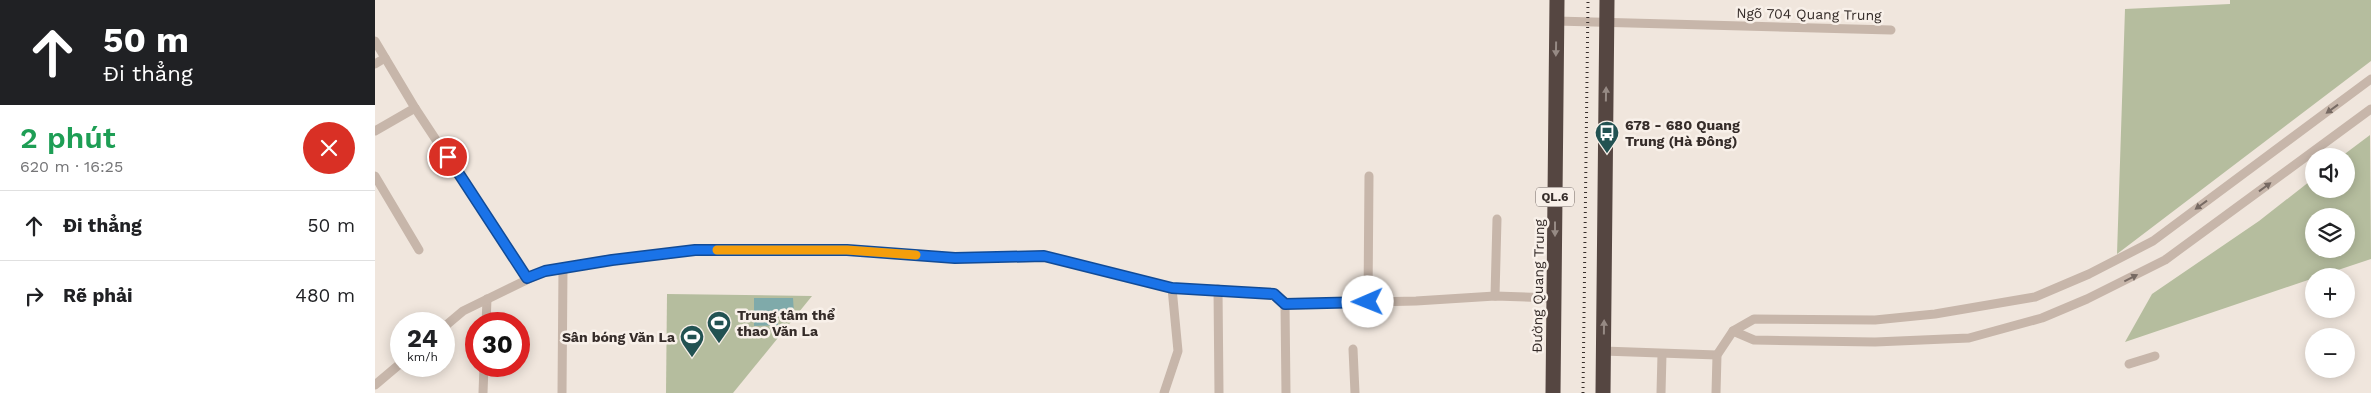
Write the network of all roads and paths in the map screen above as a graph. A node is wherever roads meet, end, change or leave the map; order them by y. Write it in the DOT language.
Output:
graph roads {
  1 [pos="1557,0"];
  2 [pos="1607,0"];
  3 [pos="1556,21"];
  4 [pos="1606,21"];
  5 [pos="1891,30"];
  6 [pos="375,41"];
  7 [pos="385,58"];
  8 [pos="375,64"];
  9 [pos="2371,79"];
  10 [pos="415,108"];
  11 [pos="2371,109"];
  12 [pos="375,131"];
  13 [pos="375,176"];
  14 [pos="1369,176"];
  15 [pos="1497,219"];
  16 [pos="419,250"];
  17 [pos="563,268"];
  18 [pos="527,278"];
  19 [pos="1172,288"];
  20 [pos="1219,289"];
  21 [pos="1495,296"];
  22 [pos="1554,298"];
  23 [pos="487,299"];
  24 [pos="1368,302"];
  25 [pos="1285,304"];
  26 [pos="486,312"];
  27 [pos="455,318"];
  28 [pos="1733,331"];
  29 [pos="1353,349"];
  30 [pos="1603,351"];
  31 [pos="1662,354"];
  32 [pos="1717,355"];
  33 [pos="2155,356"];
  34 [pos="2129,364"];
  35 [pos="390,372"];
  36 [pos="484,377"];
  37 [pos="375,385"];
  38 [pos="483,393"];
  39 [pos="562,393"];
  40 [pos="1164,393"];
  41 [pos="1219,393"];
  42 [pos="1286,393"];
  43 [pos="1355,393"];
  44 [pos="1553,393"];
  45 [pos="1603,393"];
  46 [pos="1661,393"];
  47 [pos="1716,393"];
  1 -- 3 [label="highway, Đường Quang Trung / QL.6"];
  2 -- 4 [label="highway"];
  3 -- 4 [label="street, Ngõ 704 Quang Trung"];
  3 -- 22 [label="highway, Đường Quang Trung / QL.6, one-way"];
  4 -- 5 [label="street, Ngõ 704 Quang Trung"];
  30 -- 4 [label="highway, one-way"];
  6 -- 7 [label="street"];
  7 -- 8 [label="street"];
  7 -- 10 [label="street"];
  9 -- 28 [label="street, one-way"];
  10 -- 12 [label="street"];
  10 -- 18 [label="street"];
  28 -- 11 [label="street, one-way"];
  13 -- 16 [label="street"];
  14 -- 24 [label="street"];
  15 -- 21 [label="street"];
  17 -- 18 [label="street"];
  17 -- 19 [label="street"];
  17 -- 39 [label="street"];
  18 -- 23 [label="street"];
  19 -- 20 [label="street"];
  19 -- 40 [label="street"];
  20 -- 25 [label="street"];
  20 -- 41 [label="street"];
  21 -- 22 [label="street"];
  21 -- 24 [label="street"];
  22 -- 44 [label="highway, Đường Quang Trung / QL.6"];
  23 -- 26 [label="street"];
  23 -- 27 [label="street"];
  24 -- 25 [label="street"];
  25 -- 42 [label="street"];
  28 -- 32 [label="street"];
  29 -- 43 [label="street"];
  30 -- 31 [label="street"];
  30 -- 45 [label="highway"];
  31 -- 32 [label="street"];
  31 -- 46 [label="street"];
  32 -- 47 [label="street"];
  33 -- 34 [label="street"];
  35 -- 37 [label="street"];
  36 -- 38 [label="street"];
}
